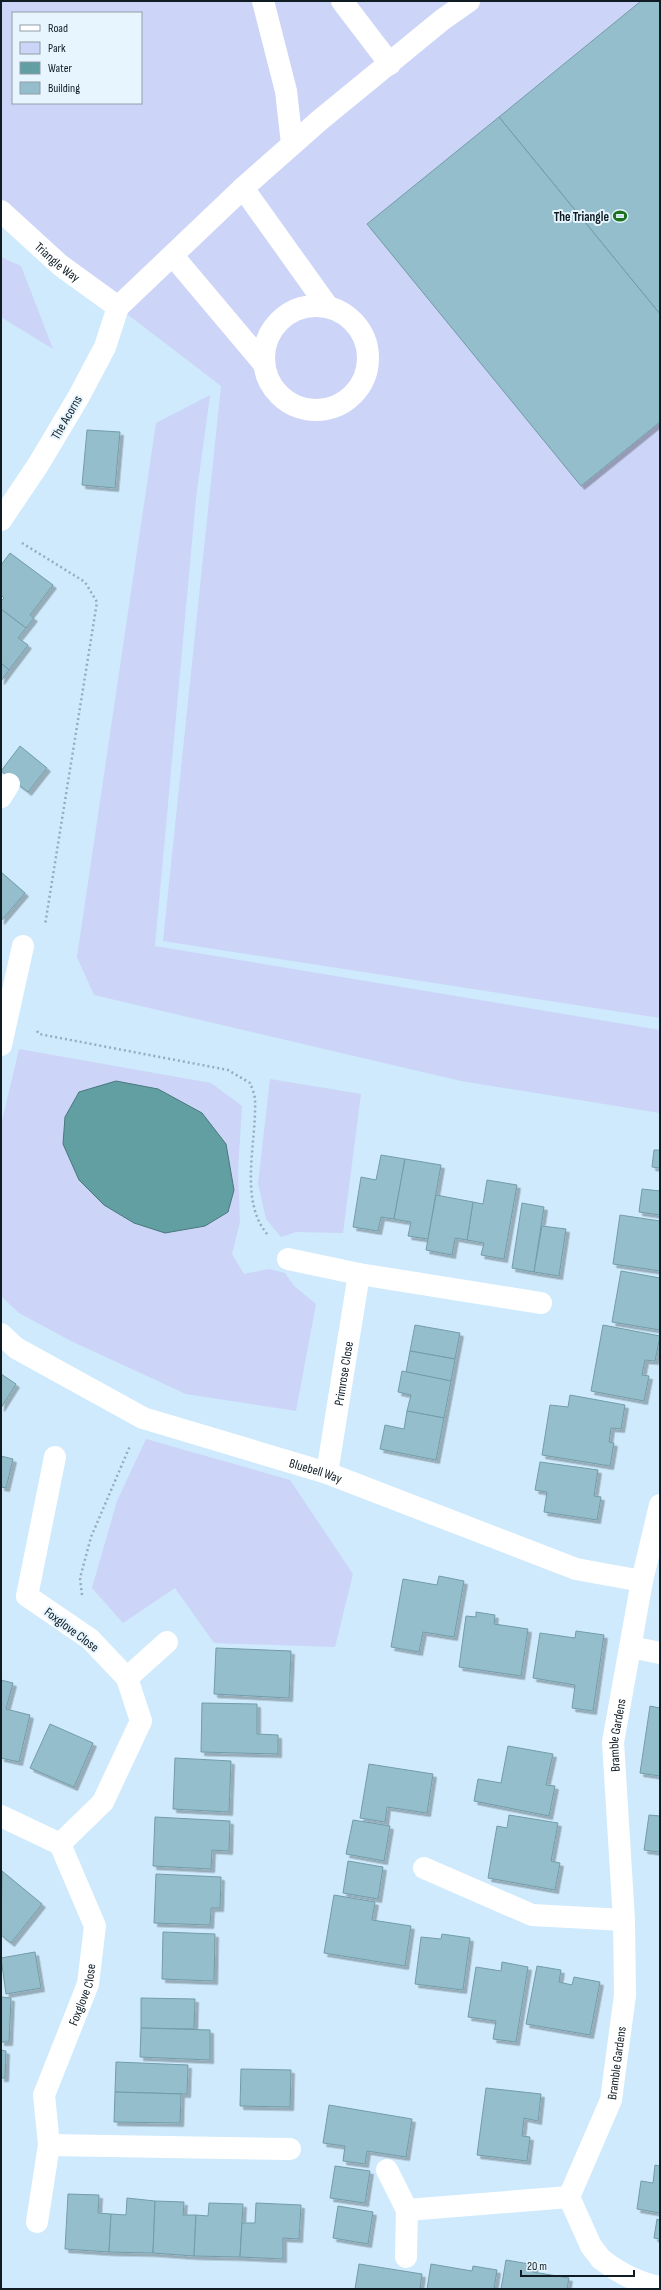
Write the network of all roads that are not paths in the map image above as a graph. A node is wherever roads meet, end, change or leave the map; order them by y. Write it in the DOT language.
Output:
graph roads {
  1 [pos="263,1"];
  2 [pos="342,1"];
  3 [pos="469,1"];
  4 [pos="390,64"];
  5 [pos="292,144"];
  6 [pos="243,188"];
  7 [pos="1,211"];
  8 [pos="173,256"];
  9 [pos="118,306"];
  10 [pos="328,307"];
  11 [pos="264,364"];
  12 [pos="1,520"];
  13 [pos="23,946"];
  14 [pos="1,1045"];
  15 [pos="288,1259"];
  16 [pos="359,1274"];
  17 [pos="541,1303"];
  18 [pos="1,1334"];
  19 [pos="55,1457"];
  20 [pos="327,1473"];
  21 [pos="660,1505"];
  22 [pos="642,1580"];
  23 [pos="167,1642"];
  24 [pos="631,1647"];
  25 [pos="660,1653"];
  26 [pos="127,1678"];
  27 [pos="1,1816"];
  28 [pos="60,1844"];
  29 [pos="424,1868"];
  30 [pos="624,1920"];
  31 [pos="49,2145"];
  32 [pos="290,2149"];
  33 [pos="387,2170"];
  34 [pos="569,2197"];
  35 [pos="406,2210"];
  36 [pos="37,2222"];
  37 [pos="406,2257"];
  38 [pos="660,2287"];
  1 -- 5 [label="street"];
  2 -- 4 [label="street"];
  3 -- 4 [label="street"];
  4 -- 5 [label="street"];
  5 -- 6 [label="street"];
  6 -- 8 [label="street"];
  6 -- 10 [label="street"];
  7 -- 9 [label="street, Triangle Way"];
  8 -- 9 [label="street"];
  8 -- 11 [label="street"];
  9 -- 12 [label="street, The Acorns"];
  10 -- 11 [label="street"];
  10 -- 11 [label="street"];
  13 -- 14 [label="street"];
  15 -- 16 [label="street"];
  16 -- 17 [label="street"];
  16 -- 20 [label="street, Primrose Close"];
  18 -- 20 [label="street, Bluebell Way"];
  19 -- 26 [label="street, Foxglove Close"];
  20 -- 22 [label="street, Bluebell Way"];
  21 -- 22 [label="street, Bramble Gardens"];
  22 -- 24 [label="street, Bramble Gardens"];
  23 -- 26 [label="street"];
  24 -- 25 [label="street"];
  24 -- 30 [label="street, Bramble Gardens"];
  26 -- 28 [label="street, Foxglove Close"];
  27 -- 28 [label="street"];
  28 -- 31 [label="street, Foxglove Close"];
  29 -- 30 [label="street"];
  30 -- 34 [label="street, Bramble Gardens"];
  31 -- 32 [label="street"];
  31 -- 36 [label="street, Foxglove Close"];
  33 -- 35 [label="street"];
  34 -- 35 [label="street"];
  34 -- 38 [label="street"];
  35 -- 37 [label="street"];
}
